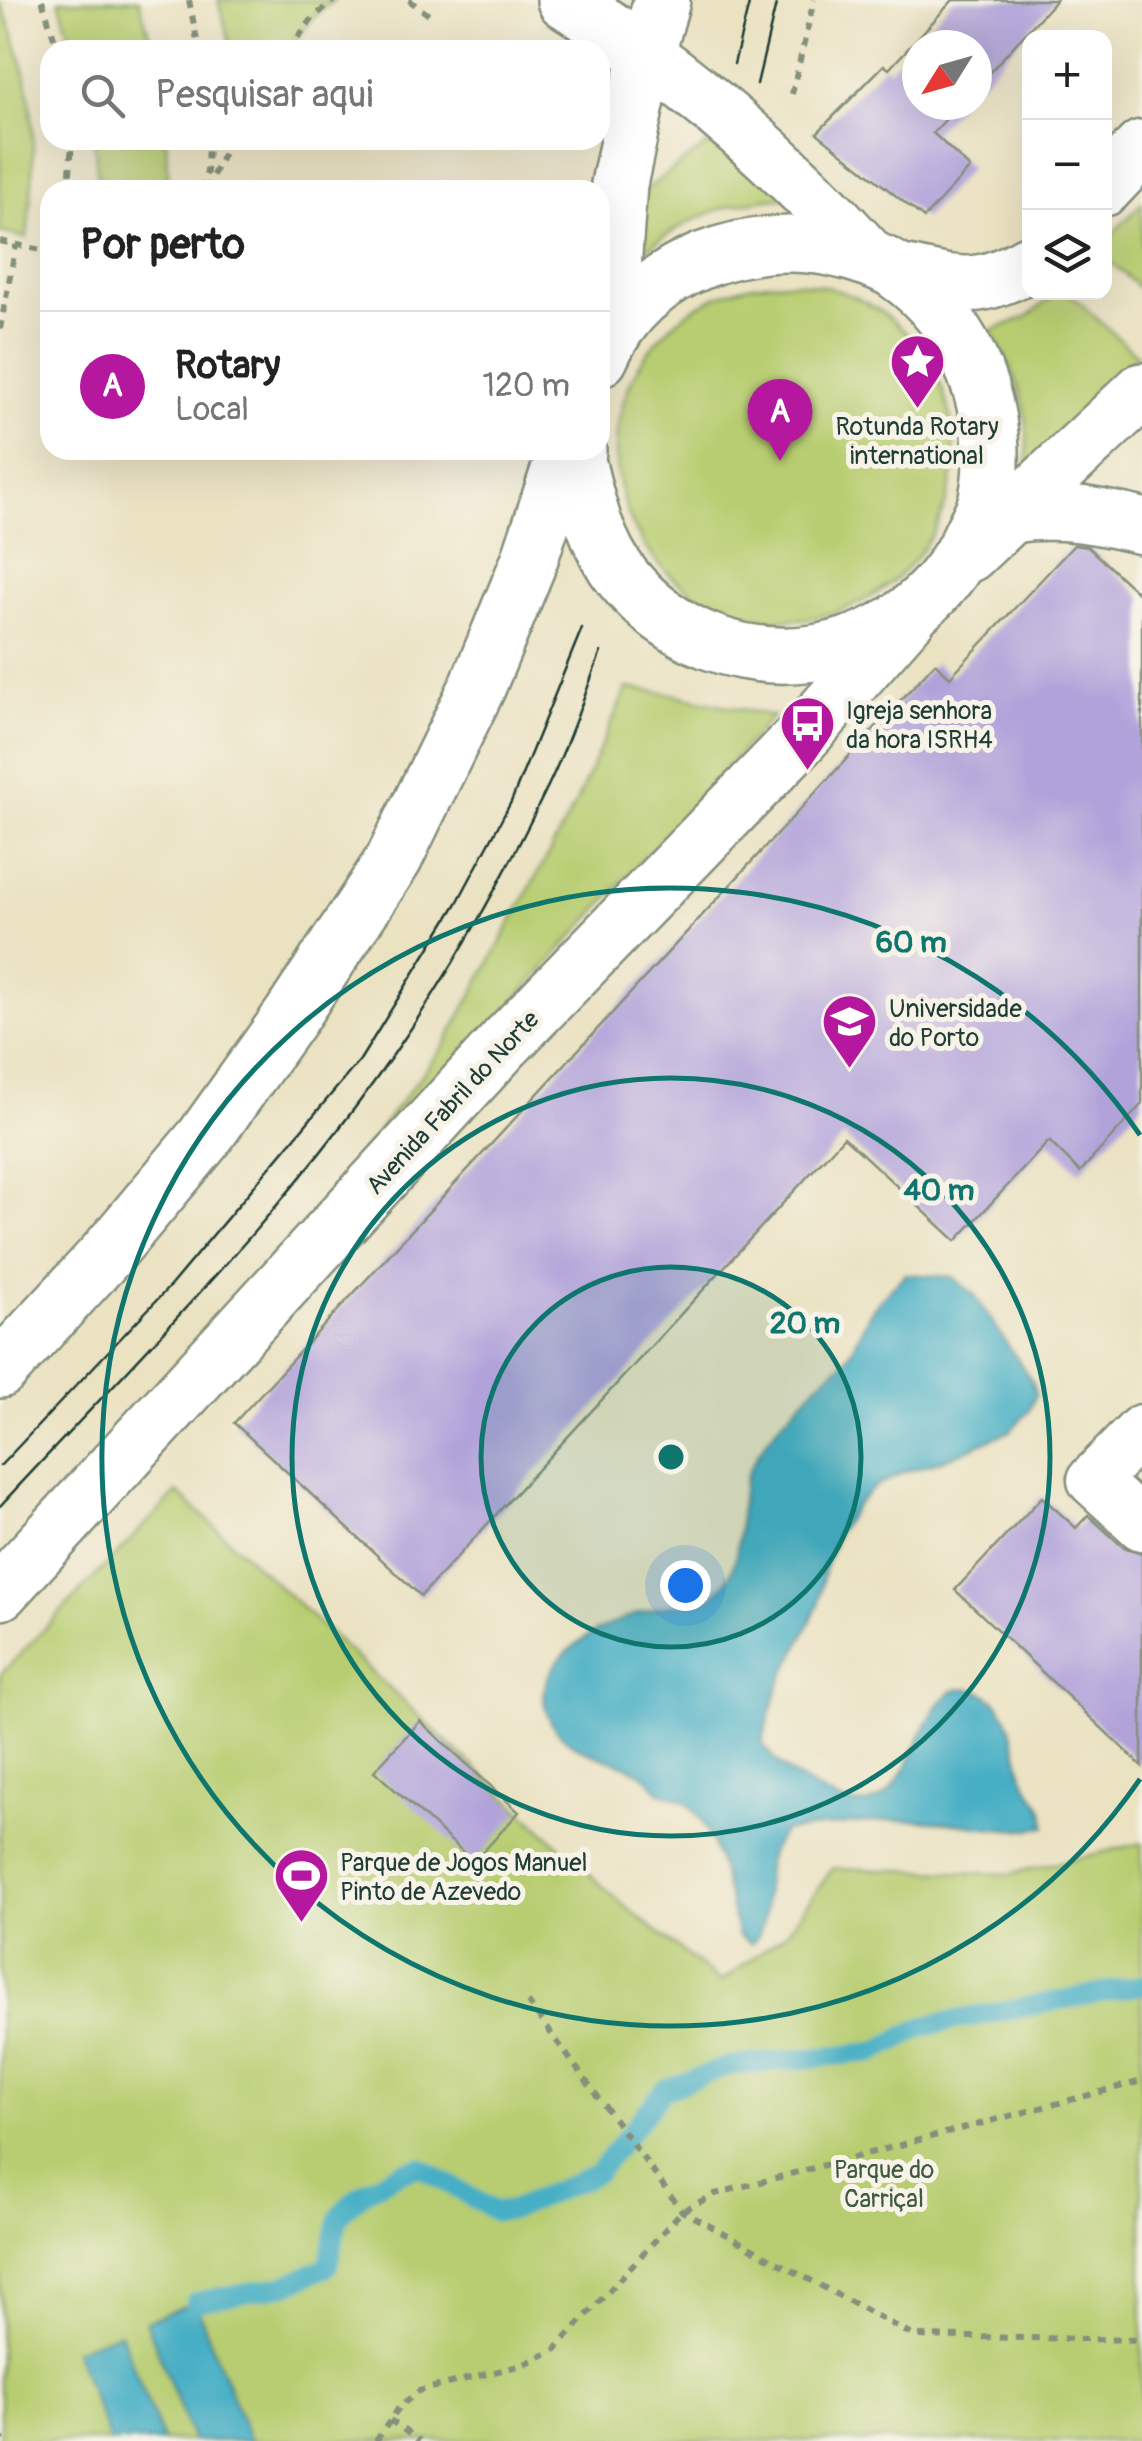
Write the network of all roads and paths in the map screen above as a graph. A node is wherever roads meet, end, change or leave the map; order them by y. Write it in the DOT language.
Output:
graph roads {
  1 [pos="42,0"];
  2 [pos="189,0"];
  3 [pos="334,0"];
  4 [pos="409,0"];
  5 [pos="542,0"];
  6 [pos="566,0"];
  7 [pos="662,0"];
  8 [pos="814,0"];
  9 [pos="433,18"];
  10 [pos="55,40"];
  11 [pos="197,40"];
  12 [pos="296,40"];
  13 [pos="576,40"];
  14 [pos="603,40"];
  15 [pos="623,62"];
  16 [pos="788,111"];
  17 [pos="1142,148"];
  18 [pos="71,150"];
  19 [pos="208,150"];
  20 [pos="225,150"];
  21 [pos="70,180"];
  22 [pos="205,180"];
  23 [pos="208,180"];
  24 [pos="1112,180"];
  25 [pos="0,241"];
  26 [pos="16,245"];
  27 [pos="40,250"];
  28 [pos="883,265"];
  29 [pos="1022,268"];
  30 [pos="610,278"];
  31 [pos="0,329"];
  32 [pos="610,341"];
  33 [pos="1142,391"];
  34 [pos="563,460"];
  35 [pos="578,460"];
  36 [pos="1011,516"];
  37 [pos="1142,526"];
  38 [pos="959,562"];
  39 [pos="909,616"];
  40 [pos="0,1370"];
  41 [pos="1142,1430"];
  42 [pos="1142,1525"];
  43 [pos="0,1592"];
  44 [pos="528,2002"];
  45 [pos="1142,2081"];
  46 [pos="682,2212"];
  47 [pos="1142,2340"];
  48 [pos="390,2420"];
  49 [pos="376,2441"];
  50 [pos="419,2441"];
  1 -- 10 [label="path"];
  2 -- 11 [label="path"];
  3 -- 12 [label="path"];
  4 -- 9 [label="path"];
  5 -- 13 [label="main road"];
  6 -- 14 [label="main road"];
  7 -- 15 [label="main road"];
  8 -- 16 [label="path"];
  15 -- 28 [label="main road"];
  15 -- 30 [label="main road"];
  17 -- 24 [label="main road"];
  18 -- 21 [label="path"];
  19 -- 22 [label="path"];
  20 -- 23 [label="path"];
  25 -- 26 [label="path"];
  26 -- 27 [label="path"];
  26 -- 31 [label="path"];
  28 -- 29 [label="main road"];
  28 -- 32 [label="main road"];
  28 -- 38 [label="main road"];
  33 -- 36 [label="main road"];
  34 -- 40 [label="main road"];
  35 -- 39 [label="main road"];
  36 -- 37 [label="main road"];
  36 -- 38 [label="main road"];
  38 -- 39 [label="main road"];
  39 -- 43 [label="main road, Avenida Fabril do Norte"];
  41 -- 42 [label="street"];
  44 -- 46 [label="path"];
  45 -- 46 [label="path"];
  46 -- 47 [label="path"];
  46 -- 48 [label="path"];
  48 -- 49 [label="path"];
  48 -- 50 [label="path"];
}
